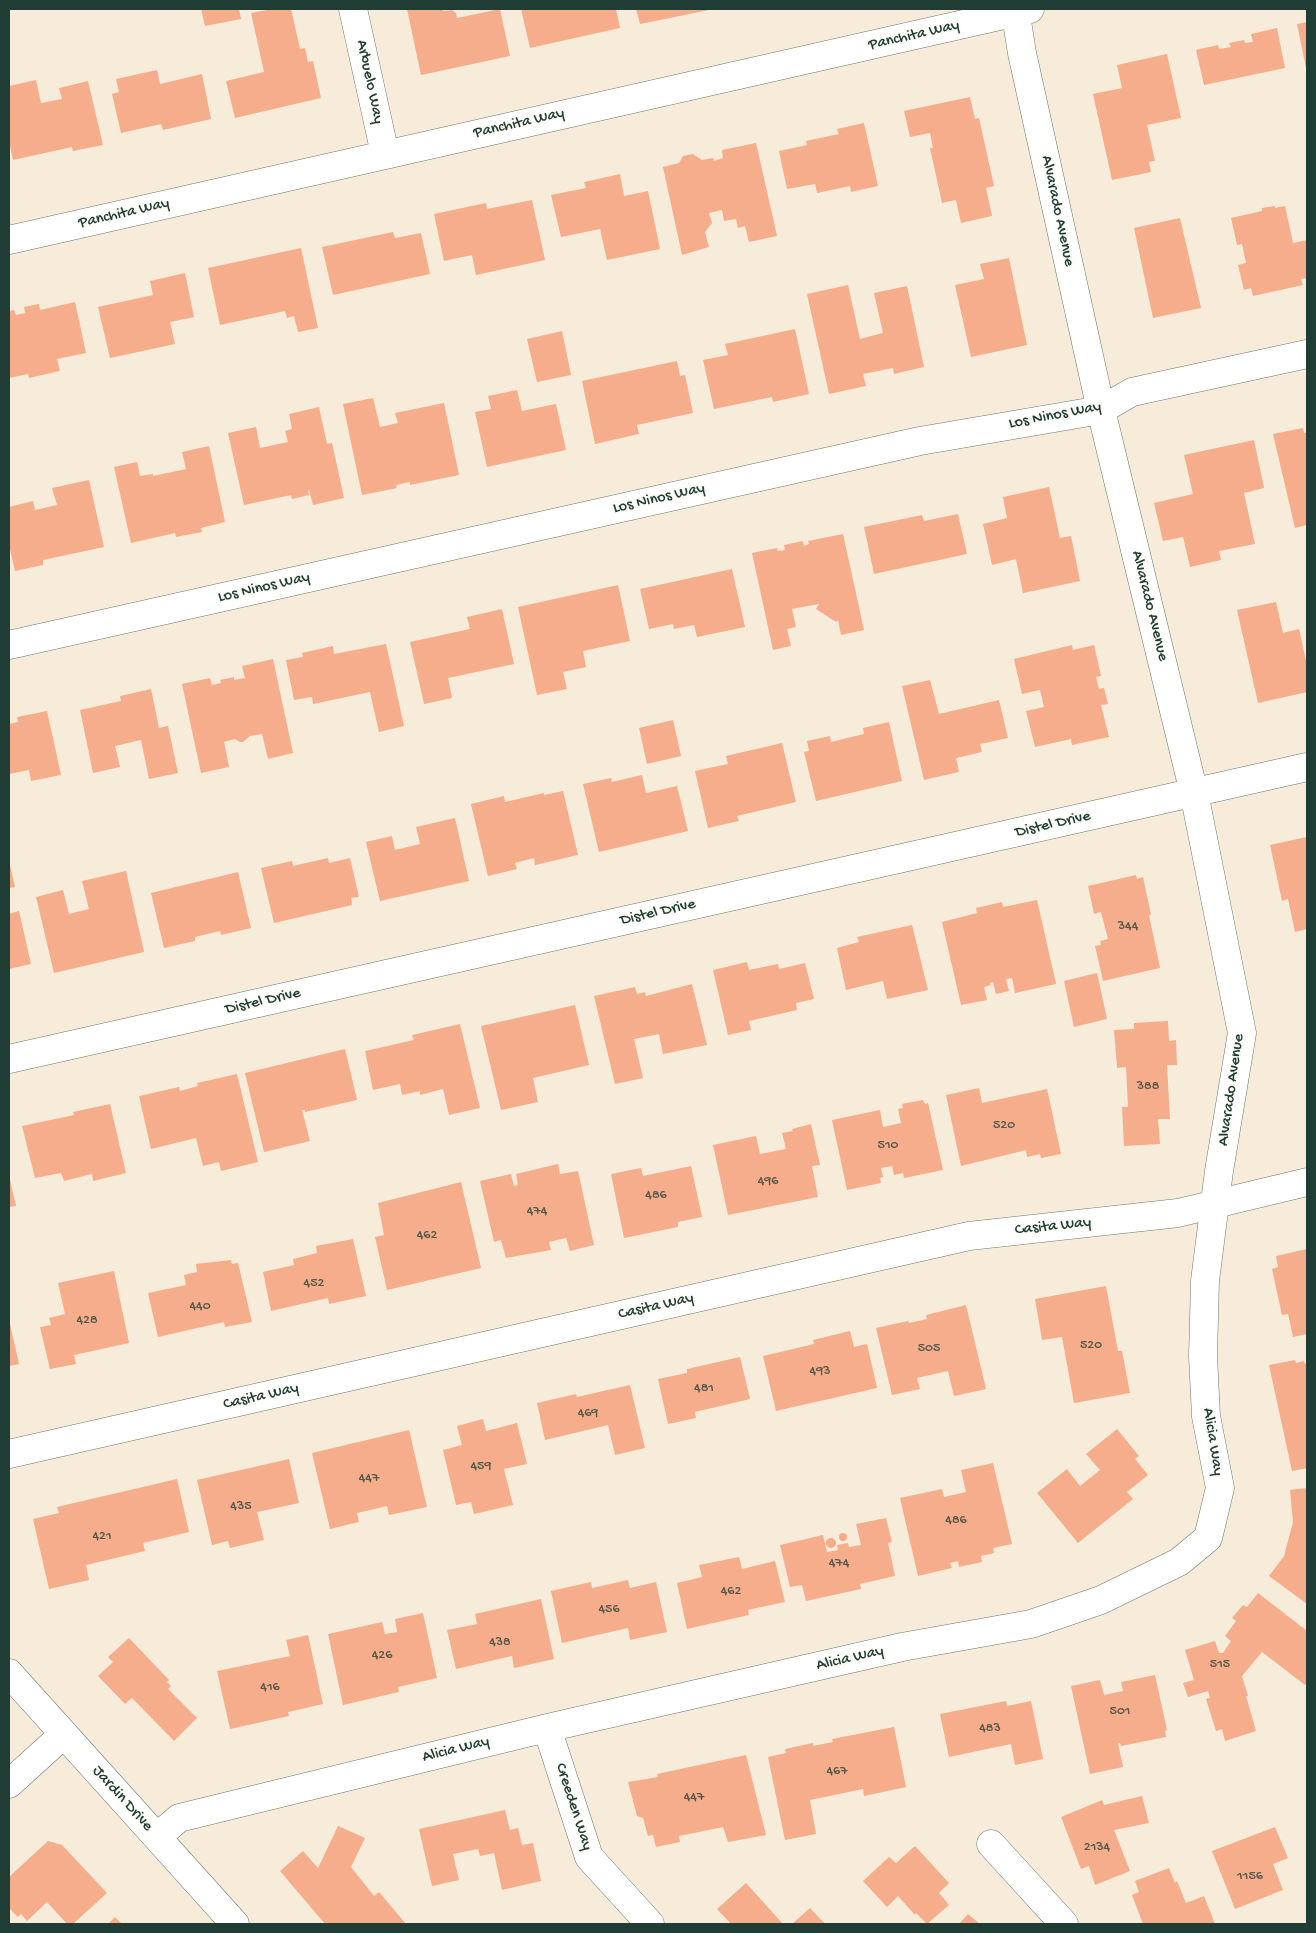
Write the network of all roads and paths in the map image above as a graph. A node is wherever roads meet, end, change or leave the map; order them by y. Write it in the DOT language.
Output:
graph roads {
  1 [pos="353,9"];
  2 [pos="1020,10"];
  3 [pos="385,154"];
  4 [pos="9,240"];
  5 [pos="1307,354"];
  6 [pos="1101,410"];
  7 [pos="9,644"];
  8 [pos="1307,767"];
  9 [pos="1194,793"];
  10 [pos="9,1059"];
  11 [pos="1307,1182"];
  12 [pos="1215,1205"];
  13 [pos="9,1454"];
  14 [pos="9,1673"];
  15 [pos="546,1728"];
  16 [pos="64,1734"];
  17 [pos="9,1784"];
  18 [pos="157,1837"];
  19 [pos="991,1844"];
  20 [pos="235,1924"];
  21 [pos="650,1924"];
  22 [pos="1064,1924"];
  1 -- 3 [label="street, Arbuelo Way"];
  2 -- 3 [label="street, Panchita Way"];
  2 -- 6 [label="street, Alvarado Avenue"];
  3 -- 4 [label="street, Panchita Way"];
  5 -- 6 [label="street, Los Ninos Way"];
  6 -- 7 [label="street, Los Ninos Way"];
  6 -- 9 [label="street, Alvarado Avenue"];
  8 -- 9 [label="street, Distel Drive"];
  9 -- 10 [label="street, Distel Drive"];
  9 -- 12 [label="street, Alvarado Avenue"];
  11 -- 12 [label="street, Casita Way"];
  12 -- 13 [label="street, Casita Way"];
  12 -- 15 [label="street, Alicia Way"];
  14 -- 16 [label="street, Jardin Drive"];
  15 -- 18 [label="street, Alicia Way"];
  15 -- 21 [label="street, Creeden Way"];
  16 -- 17 [label="street"];
  16 -- 18 [label="street, Jardin Drive"];
  18 -- 20 [label="street, Jardin Drive"];
  19 -- 22 [label="street"];
}
